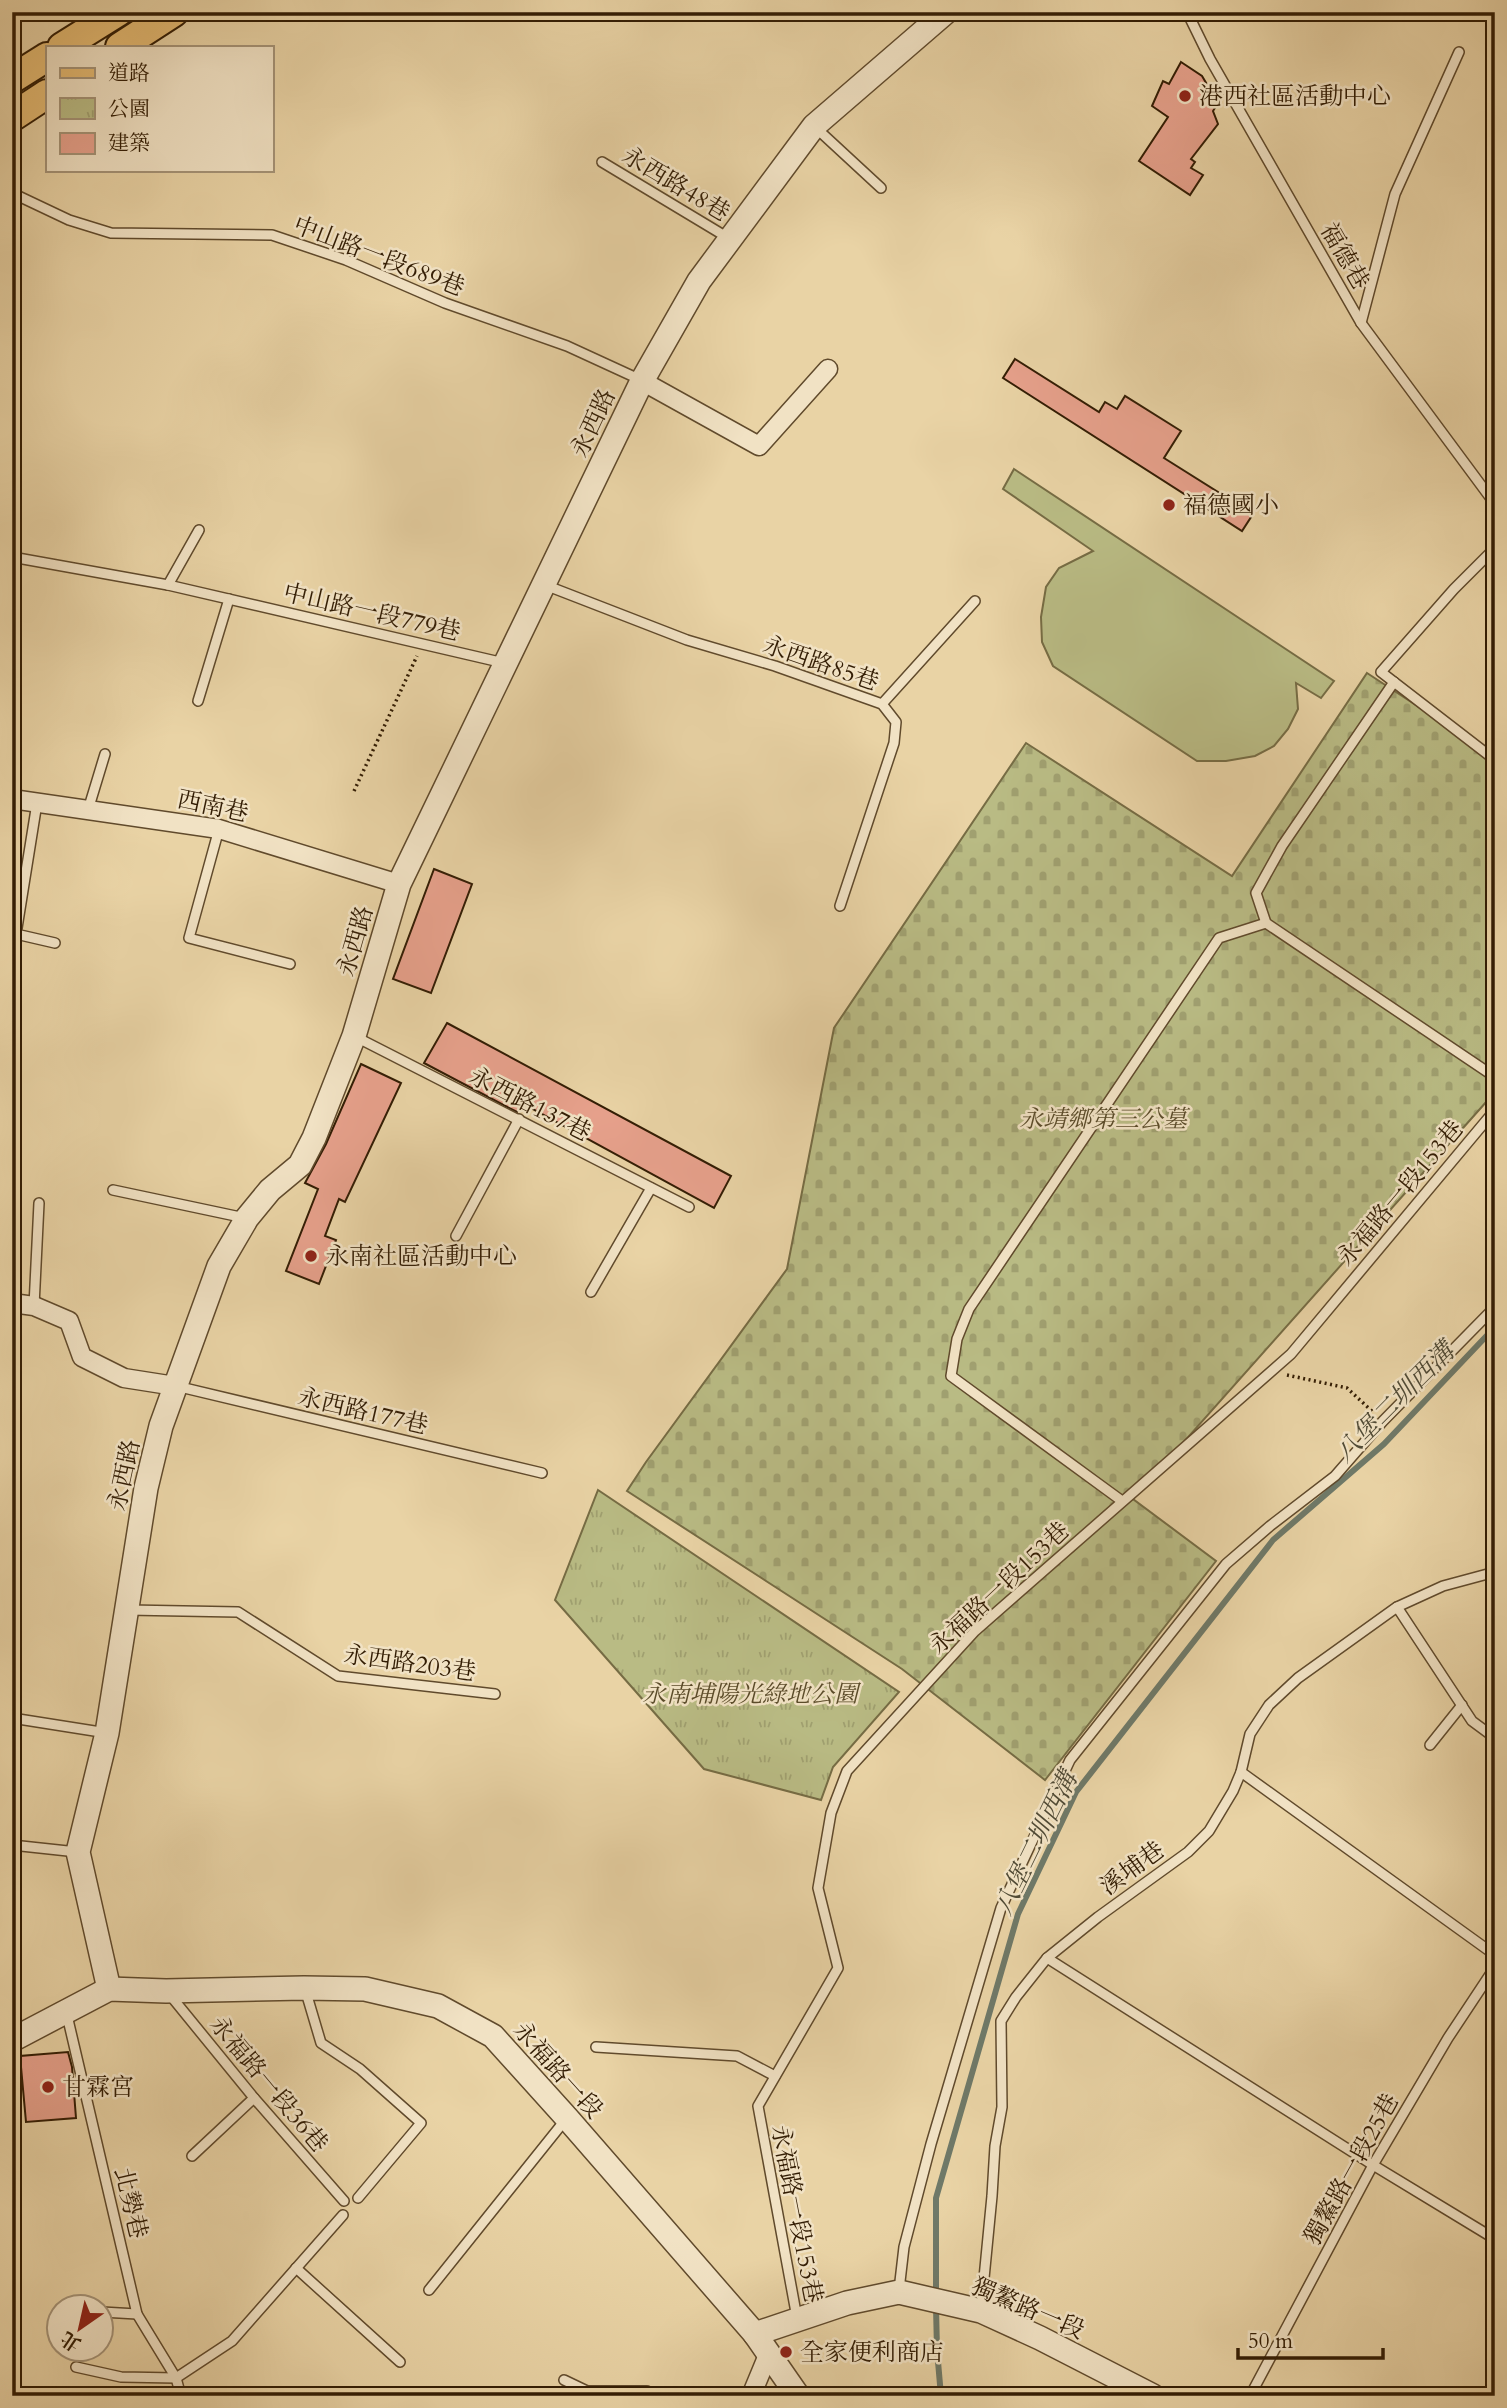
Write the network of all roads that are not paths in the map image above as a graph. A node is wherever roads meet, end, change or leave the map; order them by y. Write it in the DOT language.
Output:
graph roads {
  1 [pos="118,12"];
  2 [pos="174,12"];
  3 [pos="946,12"];
  4 [pos="1187,12"];
  5 [pos="64,46"];
  6 [pos="122,46"];
  7 [pos="1459,52"];
  8 [pos="46,58"];
  9 [pos="12,79"];
  10 [pos="46,95"];
  11 [pos="12,117"];
  12 [pos="814,126"];
  13 [pos="602,162"];
  14 [pos="881,188"];
  15 [pos="12,193"];
  16 [pos="731,239"];
  17 [pos="1361,323"];
  18 [pos="828,369"];
  19 [pos="642,381"];
  20 [pos="1495,504"];
  21 [pos="199,530"];
  22 [pos="1495,548"];
  23 [pos="12,557"];
  24 [pos="168,585"];
  25 [pos="545,586"];
  26 [pos="229,599"];
  27 [pos="975,601"];
  28 [pos="506,663"];
  29 [pos="1394,682"];
  30 [pos="198,701"];
  31 [pos="882,704"];
  32 [pos="105,754"];
  33 [pos="1495,760"];
  34 [pos="12,799"];
  35 [pos="37,803"];
  36 [pos="88,810"];
  37 [pos="219,829"];
  38 [pos="399,884"];
  39 [pos="840,906"];
  40 [pos="1266,923"];
  41 [pos="55,943"];
  42 [pos="290,964"];
  43 [pos="354,1036"];
  44 [pos="1495,1077"];
  45 [pos="1495,1110"];
  46 [pos="519,1119"];
  47 [pos="650,1188"];
  48 [pos="113,1190"];
  49 [pos="39,1203"];
  50 [pos="689,1207"];
  51 [pos="247,1218"];
  52 [pos="456,1236"];
  53 [pos="591,1292"];
  54 [pos="12,1303"];
  55 [pos="34,1306"];
  56 [pos="1495,1307"];
  57 [pos="175,1386"];
  58 [pos="542,1473"];
  59 [pos="1122,1502"];
  60 [pos="1495,1572"];
  61 [pos="1397,1606"];
  62 [pos="125,1610"];
  63 [pos="495,1695"];
  64 [pos="1462,1705"];
  65 [pos="12,1718"];
  66 [pos="107,1733"];
  67 [pos="1495,1738"];
  68 [pos="1430,1745"];
  69 [pos="1241,1772"];
  70 [pos="12,1845"];
  71 [pos="78,1852"];
  72 [pos="1495,1955"];
  73 [pos="1047,1958"];
  74 [pos="1495,1967"];
  75 [pos="304,1988"];
  76 [pos="110,1989"];
  77 [pos="166,1991"];
  78 [pos="66,2010"];
  79 [pos="12,2040"];
  80 [pos="596,2047"];
  81 [pos="775,2076"];
  82 [pos="254,2098"];
  83 [pos="567,2118"];
  84 [pos="192,2156"];
  85 [pos="1373,2165"];
  86 [pos="358,2197"];
  87 [pos="344,2201"];
  88 [pos="343,2215"];
  89 [pos="1495,2239"];
  90 [pos="296,2268"];
  91 [pos="429,2290"];
  92 [pos="899,2292"];
  93 [pos="981,2311"];
  94 [pos="116,2313"];
  95 [pos="137,2314"];
  96 [pos="797,2320"];
  97 [pos="755,2334"];
  98 [pos="768,2355"];
  99 [pos="400,2362"];
  100 [pos="76,2367"];
  101 [pos="176,2378"];
  102 [pos="564,2380"];
  103 [pos="181,2396"];
  104 [pos="649,2396"];
  105 [pos="751,2396"];
  106 [pos="799,2396"];
  107 [pos="1153,2396"];
  108 [pos="1250,2396"];
  1 -- 5 [label="main road"];
  2 -- 6 [label="main road"];
  3 -- 12 [label="street, 永西路"];
  4 -- 17 [label="lane, 福德巷"];
  7 -- 17 [label="lane"];
  8 -- 9 [label="main road"];
  10 -- 11 [label="main road"];
  12 -- 14 [label="lane"];
  12 -- 16 [label="street, 永西路"];
  13 -- 16 [label="lane, 永西路48巷"];
  15 -- 19 [label="lane, 中山路一段689巷"];
  16 -- 19 [label="street, 永西路"];
  17 -- 20 [label="lane, 福德巷"];
  18 -- 19 [label="street"];
  19 -- 25 [label="street, 永西路"];
  21 -- 24 [label="lane"];
  22 -- 29 [label="lane"];
  23 -- 24 [label="lane, 中山路一段779巷"];
  24 -- 26 [label="lane, 中山路一段779巷"];
  25 -- 28 [label="street, 永西路"];
  25 -- 31 [label="lane, 永西路85巷"];
  26 -- 28 [label="lane, 中山路一段779巷"];
  26 -- 30 [label="lane"];
  27 -- 31 [label="lane"];
  28 -- 38 [label="street, 永西路"];
  29 -- 33 [label="lane"];
  29 -- 40 [label="lane"];
  31 -- 39 [label="lane, 永西路85巷"];
  32 -- 36 [label="lane"];
  34 -- 35 [label="street, 西南巷"];
  35 -- 36 [label="street, 西南巷"];
  35 -- 41 [label="lane"];
  36 -- 37 [label="street, 西南巷"];
  37 -- 38 [label="street, 西南巷"];
  37 -- 42 [label="lane"];
  38 -- 43 [label="street, 永西路"];
  40 -- 44 [label="lane"];
  40 -- 59 [label="lane"];
  43 -- 46 [label="lane, 永西路137巷"];
  43 -- 51 [label="street, 永西路"];
  45 -- 59 [label="lane, 永福路一段153巷"];
  46 -- 47 [label="lane, 永西路137巷"];
  46 -- 52 [label="lane"];
  47 -- 50 [label="lane, 永西路137巷"];
  47 -- 53 [label="lane"];
  48 -- 51 [label="lane"];
  49 -- 55 [label="lane"];
  51 -- 57 [label="street, 永西路"];
  54 -- 55 [label="street"];
  55 -- 57 [label="street"];
  56 -- 92 [label="lane"];
  57 -- 58 [label="lane, 永西路177巷"];
  57 -- 62 [label="street, 永西路"];
  59 -- 81 [label="lane, 永福路一段153巷"];
  60 -- 61 [label="lane, 溪埔巷"];
  61 -- 64 [label="lane"];
  61 -- 69 [label="lane, 溪埔巷"];
  62 -- 63 [label="lane, 永西路203巷"];
  62 -- 66 [label="street, 永西路"];
  64 -- 67 [label="lane"];
  64 -- 68 [label="lane"];
  65 -- 66 [label="lane"];
  66 -- 71 [label="street, 永西路"];
  69 -- 72 [label="lane"];
  69 -- 73 [label="lane, 溪埔巷"];
  70 -- 71 [label="lane"];
  71 -- 76 [label="street, 永西路"];
  73 -- 85 [label="lane"];
  73 -- 93 [label="lane, 溪埔巷"];
  74 -- 85 [label="lane, 獨鰲路一段25巷"];
  75 -- 77 [label="street, 永福路一段"];
  75 -- 83 [label="street, 永福路一段"];
  75 -- 86 [label="lane"];
  76 -- 77 [label="street, 永福路一段"];
  76 -- 78 [label="street, 永福路一段"];
  77 -- 82 [label="lane, 永福路一段36巷"];
  78 -- 79 [label="street, 永福路一段"];
  78 -- 95 [label="lane, 北勢巷"];
  80 -- 81 [label="lane"];
  81 -- 96 [label="lane, 永福路一段153巷"];
  82 -- 84 [label="lane"];
  82 -- 87 [label="lane, 永福路一段36巷"];
  83 -- 91 [label="lane"];
  83 -- 97 [label="street, 永福路一段"];
  85 -- 89 [label="lane"];
  85 -- 108 [label="lane, 獨鰲路一段25巷"];
  88 -- 90 [label="lane"];
  90 -- 99 [label="lane"];
  90 -- 101 [label="lane"];
  92 -- 93 [label="street, 獨鰲路一段"];
  92 -- 96 [label="street, 獨鰲路一段"];
  93 -- 107 [label="street, 獨鰲路一段"];
  94 -- 95 [label="lane"];
  95 -- 101 [label="lane, 北勢巷"];
  96 -- 97 [label="street, 獨鰲路一段"];
  97 -- 98 [label="street, 永福路一段"];
  98 -- 105 [label="street"];
  98 -- 106 [label="street, 永福路一段"];
  100 -- 101 [label="lane"];
  101 -- 103 [label="lane, 北勢巷"];
  102 -- 104 [label="lane"];
}
